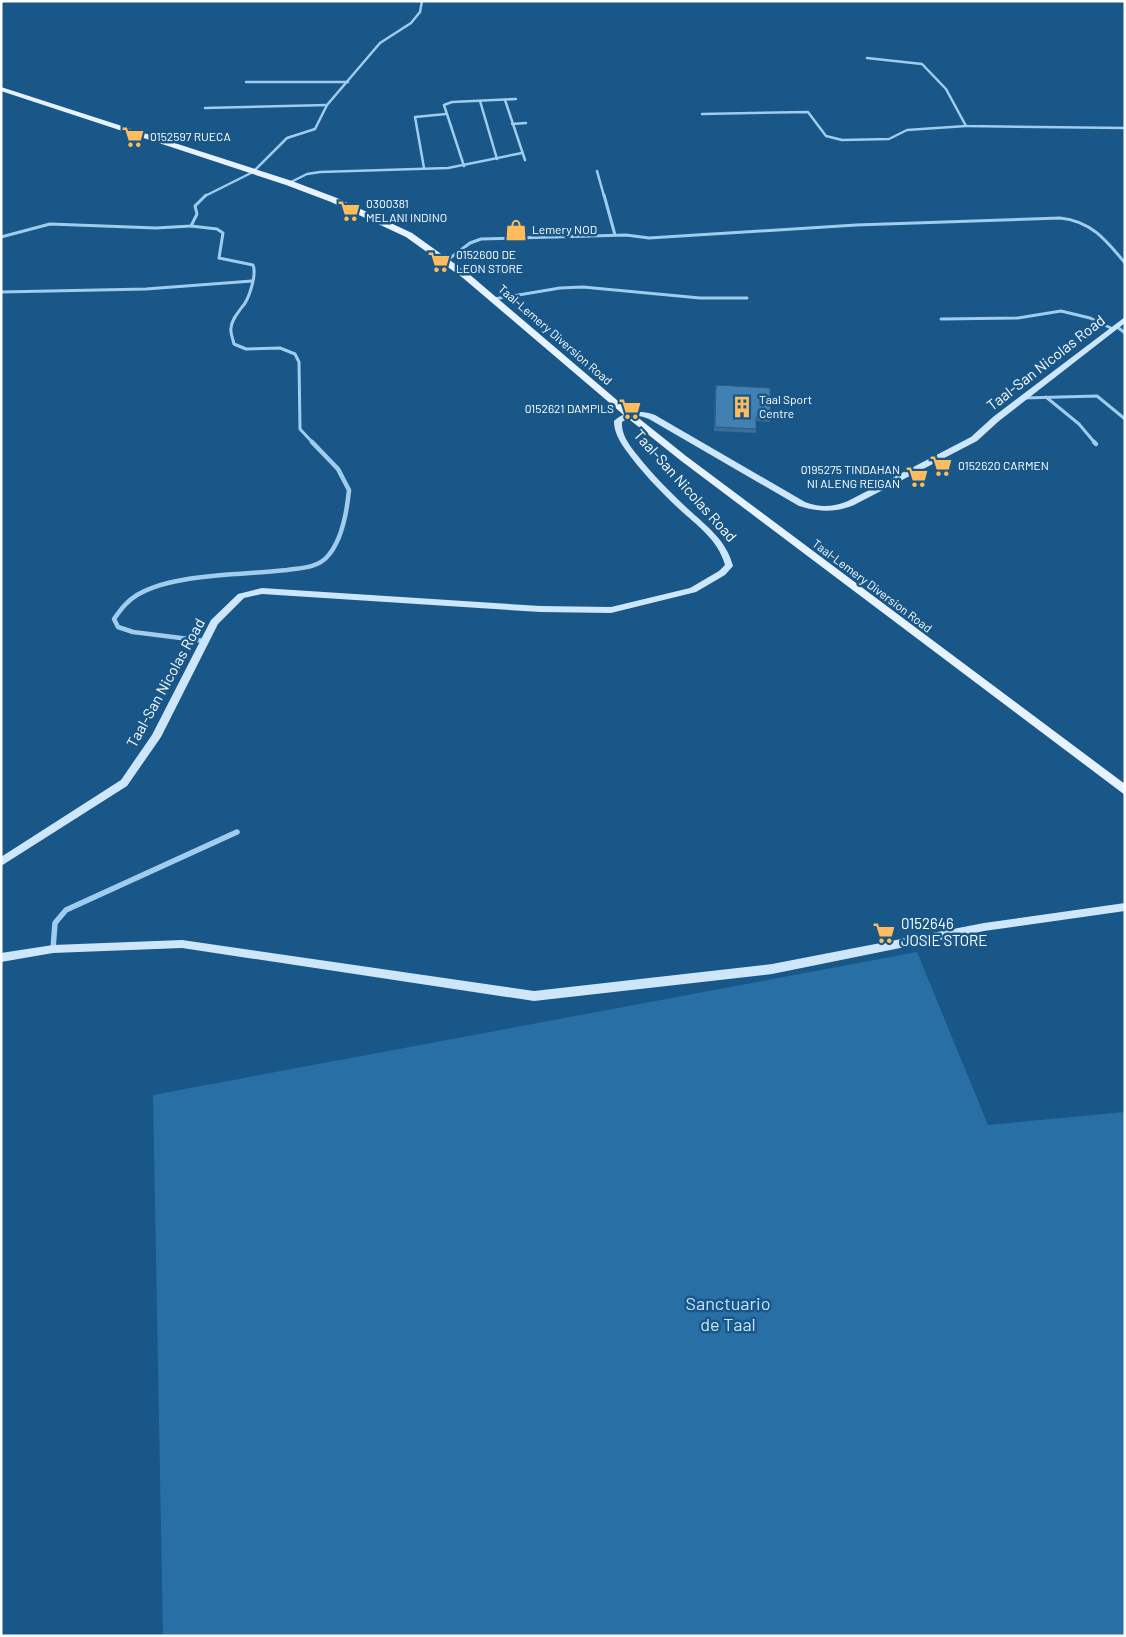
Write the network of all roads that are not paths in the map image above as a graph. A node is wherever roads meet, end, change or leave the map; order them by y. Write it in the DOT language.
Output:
graph roads {
  1 [pos="422,1"];
  2 [pos="867,58"];
  3 [pos="246,82"];
  4 [pos="348,82"];
  5 [pos="1,88"];
  6 [pos="505,100"];
  7 [pos="516,100"];
  8 [pos="480,101"];
  9 [pos="327,105"];
  10 [pos="205,108"];
  11 [pos="446,114"];
  12 [pos="702,114"];
  13 [pos="526,123"];
  14 [pos="512,124"];
  15 [pos="966,126"];
  16 [pos="1125,128"];
  17 [pos="522,154"];
  18 [pos="497,159"];
  19 [pos="525,160"];
  20 [pos="464,166"];
  21 [pos="424,168"];
  22 [pos="253,172"];
  23 [pos="597,172"];
  24 [pos="289,183"];
  25 [pos="191,226"];
  26 [pos="615,235"];
  27 [pos="1,237"];
  28 [pos="446,260"];
  29 [pos="1125,263"];
  30 [pos="252,281"];
  31 [pos="1,292"];
  32 [pos="747,298"];
  33 [pos="494,299"];
  34 [pos="941,319"];
  35 [pos="1125,319"];
  36 [pos="1114,327"];
  37 [pos="1125,333"];
  38 [pos="1045,397"];
  39 [pos="1023,398"];
  40 [pos="628,414"];
  41 [pos="1125,419"];
  42 [pos="1096,444"];
  43 [pos="205,641"];
  44 [pos="1125,791"];
  45 [pos="237,832"];
  46 [pos="1,862"];
  47 [pos="1125,907"];
  48 [pos="53,949"];
  49 [pos="1,958"];
  1 -- 4 [label="street"];
  2 -- 15 [label="street"];
  3 -- 4 [label="street"];
  4 -- 9 [label="street"];
  5 -- 22 [label="main road, Taal-Lemery Diversion Road"];
  6 -- 7 [label="street"];
  6 -- 8 [label="street"];
  6 -- 14 [label="street"];
  8 -- 11 [label="street"];
  8 -- 18 [label="street"];
  9 -- 10 [label="street"];
  9 -- 22 [label="street"];
  11 -- 20 [label="street"];
  11 -- 21 [label="street"];
  12 -- 15 [label="street"];
  13 -- 14 [label="street"];
  14 -- 17 [label="street"];
  15 -- 16 [label="street"];
  17 -- 18 [label="street"];
  17 -- 19 [label="street"];
  18 -- 20 [label="street"];
  20 -- 21 [label="street"];
  21 -- 24 [label="street"];
  22 -- 24 [label="main road, Taal-Lemery Diversion Road"];
  22 -- 25 [label="street"];
  23 -- 26 [label="street"];
  24 -- 28 [label="main road, Taal-Lemery Diversion Road"];
  25 -- 27 [label="street"];
  25 -- 30 [label="street"];
  26 -- 28 [label="street"];
  26 -- 29 [label="street"];
  28 -- 33 [label="main road, Taal-Lemery Diversion Road"];
  30 -- 31 [label="street"];
  30 -- 43 [label="street"];
  32 -- 33 [label="street"];
  33 -- 40 [label="main road, Taal-Lemery Diversion Road"];
  34 -- 36 [label="street"];
  35 -- 36 [label="main road, Taal-San Nicolas Road"];
  36 -- 37 [label="street"];
  36 -- 39 [label="main road, Taal-San Nicolas Road"];
  38 -- 39 [label="street"];
  38 -- 41 [label="street"];
  38 -- 42 [label="street"];
  39 -- 40 [label="main road, Taal-San Nicolas Road"];
  40 -- 43 [label="main road, Taal-San Nicolas Road"];
  40 -- 44 [label="main road, Taal-Lemery Diversion Road"];
  43 -- 46 [label="main road, Taal-San Nicolas Road"];
  45 -- 48 [label="street"];
  47 -- 48 [label="main road"];
  48 -- 49 [label="main road"];
}
